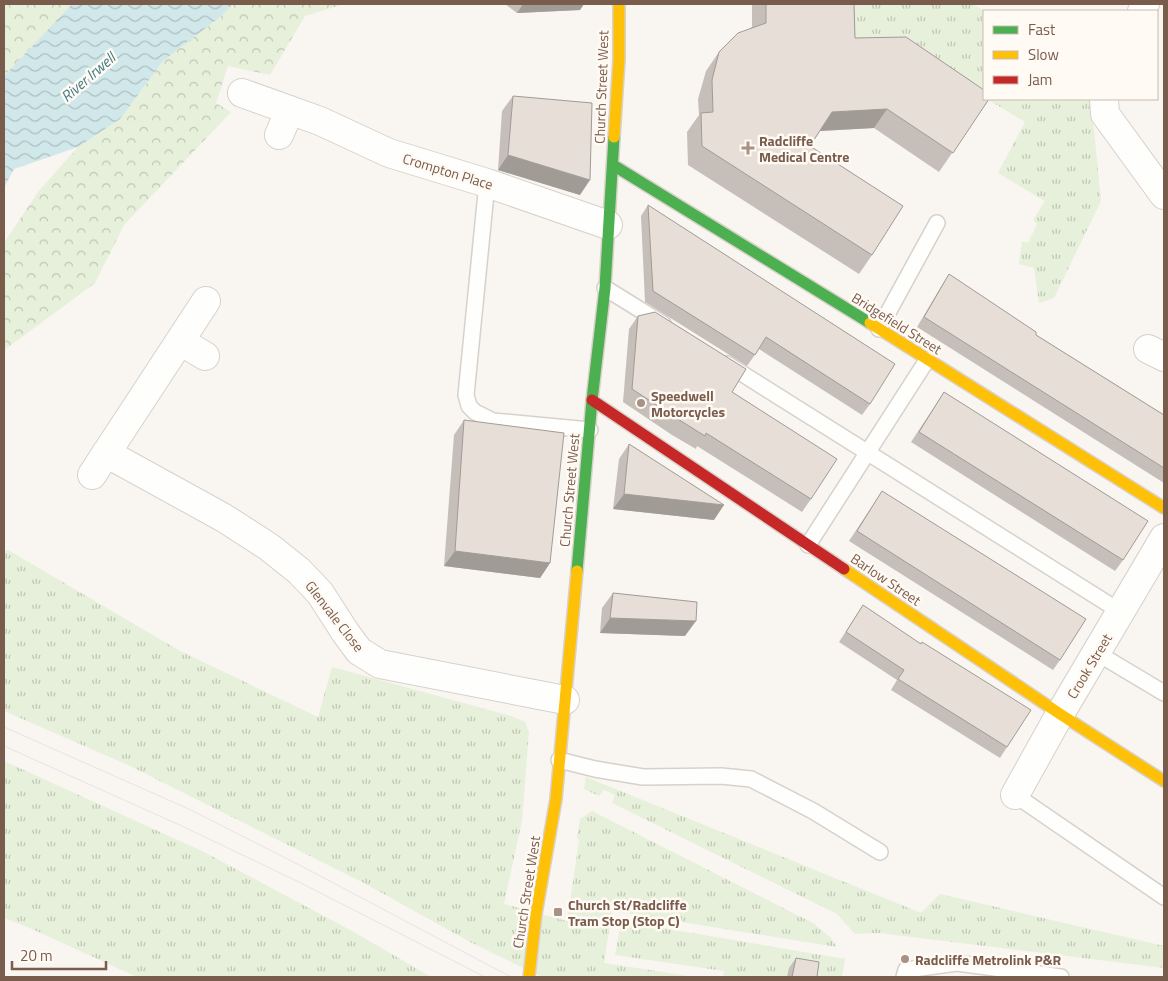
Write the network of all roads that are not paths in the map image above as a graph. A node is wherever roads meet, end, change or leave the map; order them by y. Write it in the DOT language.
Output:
graph roads {
  1 [pos="618,4"];
  2 [pos="242,93"];
  3 [pos="1104,100"];
  4 [pos="290,110"];
  5 [pos="279,135"];
  6 [pos="612,165"];
  7 [pos="487,183"];
  8 [pos="1164,195"];
  9 [pos="937,223"];
  10 [pos="608,225"];
  11 [pos="605,288"];
  12 [pos="206,301"];
  13 [pos="879,329"];
  14 [pos="673,331"];
  15 [pos="180,341"];
  16 [pos="205,356"];
  17 [pos="715,357"];
  18 [pos="927,360"];
  19 [pos="592,400"];
  20 [pos="590,430"];
  21 [pos="867,453"];
  22 [pos="1164,508"];
  23 [pos="1164,538"];
  24 [pos="808,545"];
  25 [pos="1121,612"];
  26 [pos="1097,653"];
  27 [pos="1164,693"];
  28 [pos="565,700"];
  29 [pos="1060,714"];
  30 [pos="560,760"];
  31 [pos="1164,781"];
  32 [pos="1015,795"];
  33 [pos="880,852"];
  34 [pos="1164,897"];
  35 [pos="529,977"];
  36 [pos="904,977"];
  37 [pos="1061,977"];
  1 -- 6 [label="street, Church Street West"];
  2 -- 4 [label="street, Crompton Place"];
  3 -- 8 [label="street"];
  4 -- 5 [label="street"];
  4 -- 7 [label="street, Crompton Place"];
  6 -- 10 [label="street, Church Street West"];
  6 -- 13 [label="street, Bridgefield Street"];
  7 -- 10 [label="street, Crompton Place"];
  7 -- 20 [label="lane"];
  9 -- 13 [label="lane"];
  10 -- 11 [label="street, Church Street West"];
  11 -- 14 [label="lane"];
  11 -- 19 [label="street, Church Street West"];
  12 -- 15 [label="street, Glenvale Close"];
  13 -- 18 [label="street, Bridgefield Street"];
  15 -- 16 [label="street"];
  15 -- 28 [label="street, Glenvale Close"];
  17 -- 21 [label="lane"];
  18 -- 21 [label="lane"];
  18 -- 22 [label="street, Bridgefield Street"];
  19 -- 20 [label="street, Church Street West"];
  19 -- 24 [label="street, Barlow Street"];
  20 -- 28 [label="street, Church Street West"];
  21 -- 24 [label="lane"];
  21 -- 25 [label="lane"];
  23 -- 25 [label="street, Crook Street"];
  24 -- 29 [label="street, Barlow Street"];
  25 -- 26 [label="street, Crook Street"];
  26 -- 27 [label="lane"];
  26 -- 29 [label="street, Crook Street"];
  28 -- 30 [label="street, Church Street West"];
  29 -- 31 [label="street, Barlow Street"];
  29 -- 32 [label="street, Crook Street"];
  30 -- 33 [label="lane"];
  30 -- 35 [label="street, Church Street West"];
  32 -- 34 [label="lane"];
  36 -- 37 [label="lane"];
}
